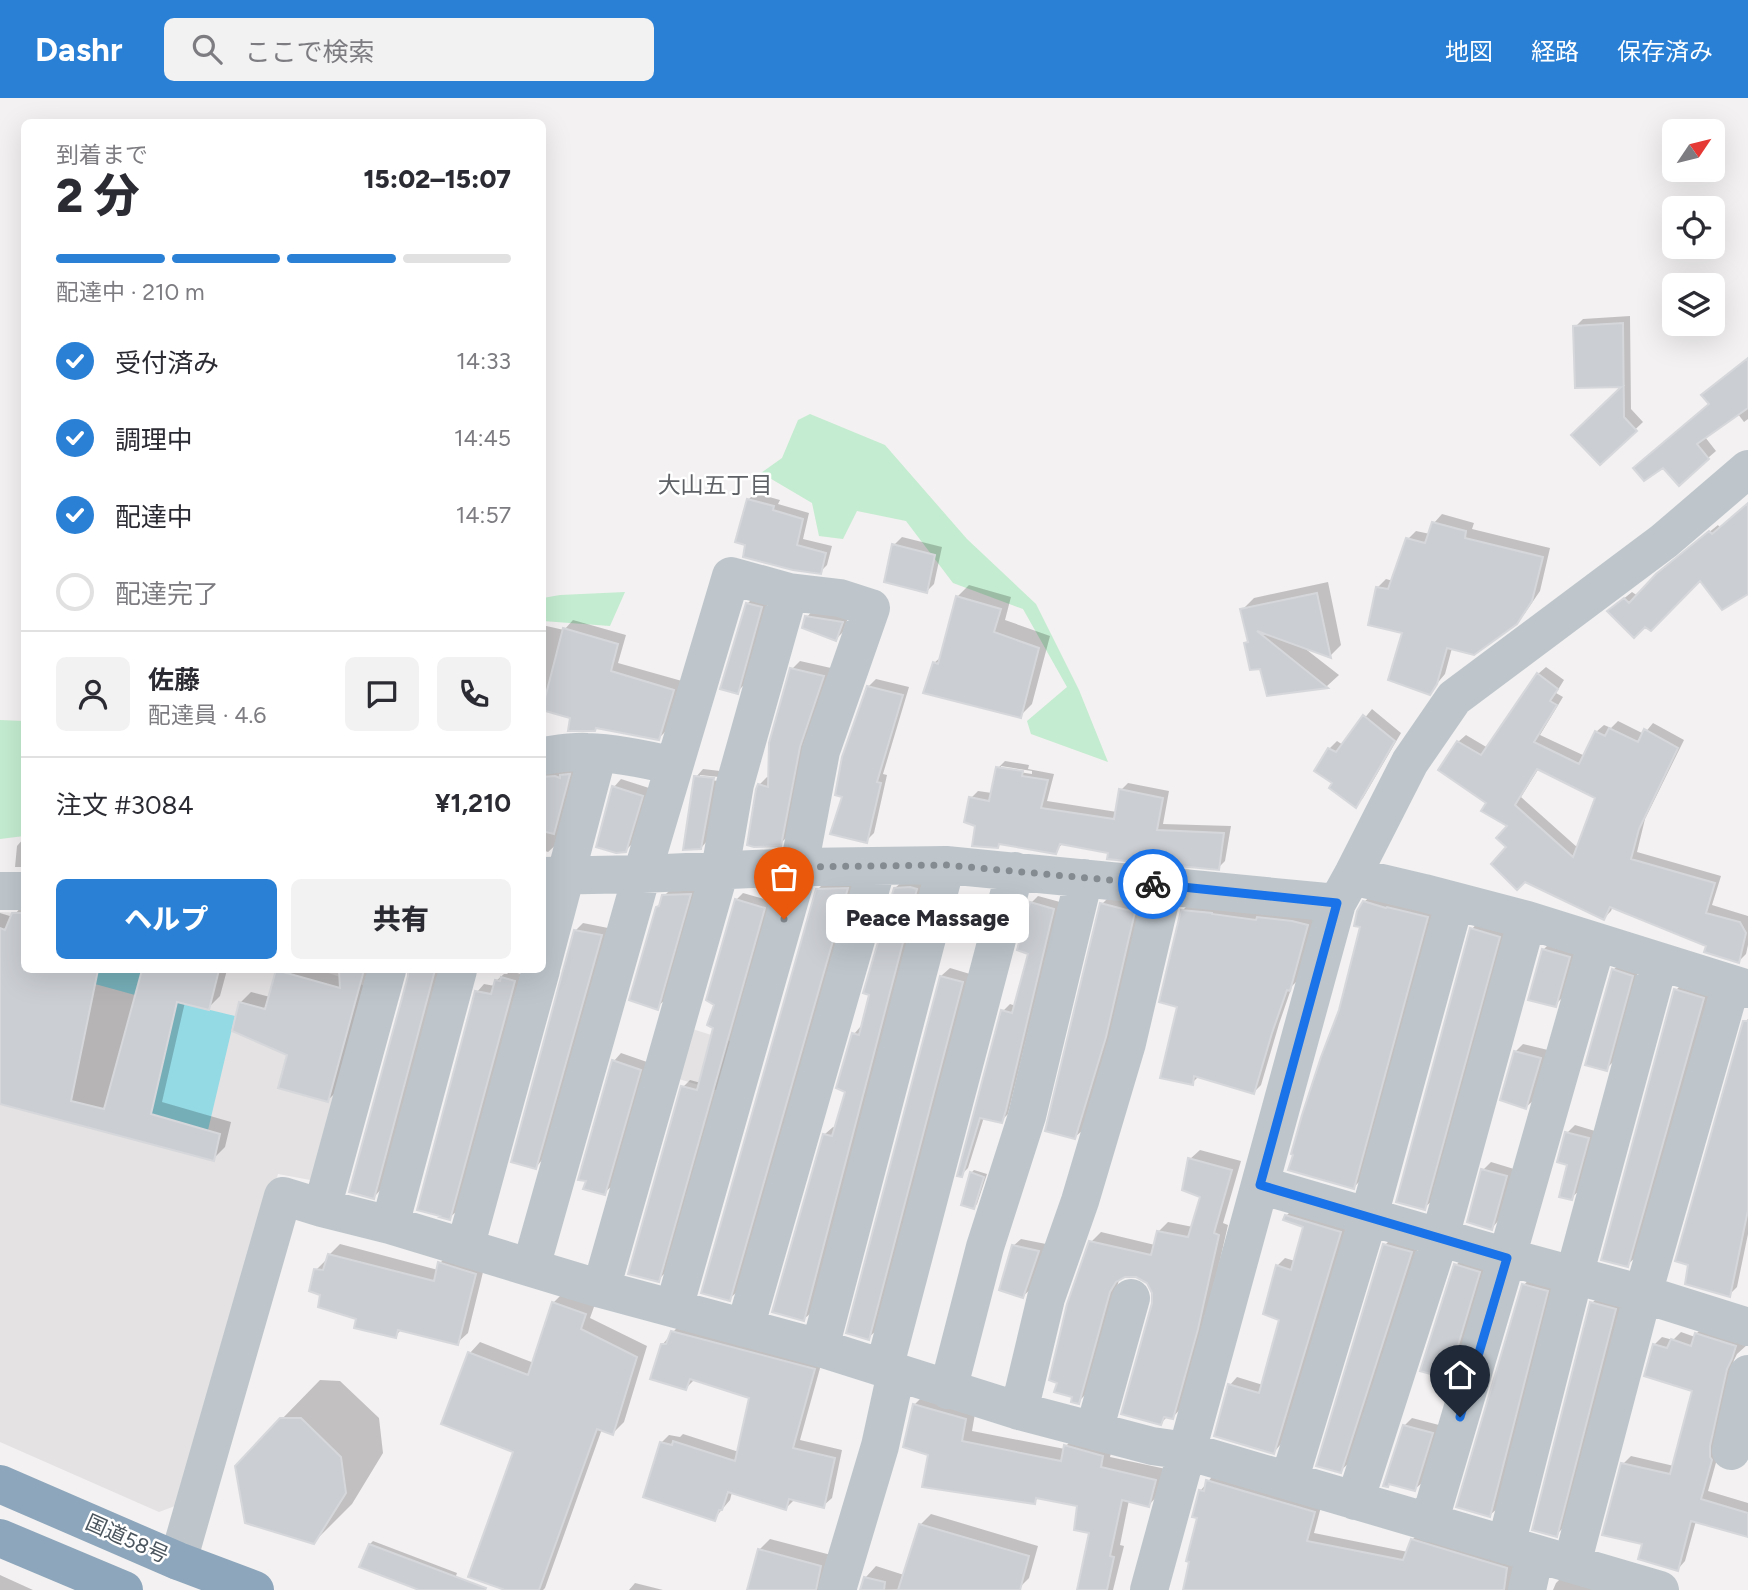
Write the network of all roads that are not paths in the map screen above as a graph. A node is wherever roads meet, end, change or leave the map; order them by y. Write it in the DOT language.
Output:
graph roads {
  1 [pos="1748,468"];
  2 [pos="789,592"];
  3 [pos="598,753"];
  4 [pos="546,756"];
  5 [pos="674,766"];
  6 [pos="946,865"];
  7 [pos="877,866"];
  8 [pos="799,867"];
  9 [pos="720,870"];
  10 [pos="1015,871"];
  11 [pos="642,874"];
  12 [pos="555,876"];
  13 [pos="1084,878"];
  14 [pos="1164,886"];
  15 [pos="1345,890"];
  16 [pos="0,891"];
  17 [pos="21,891"];
  18 [pos="1455,901"];
  19 [pos="1527,920"];
  20 [pos="546,939"];
  21 [pos="1597,942"];
  22 [pos="1659,962"];
  23 [pos="386,973"];
  24 [pos="457,973"];
  25 [pos="540,973"];
  26 [pos="1740,987"];
  27 [pos="1260,1185"];
  28 [pos="322,1208"];
  29 [pos="1368,1216"];
  30 [pos="390,1225"];
  31 [pos="1440,1237"];
  32 [pos="465,1248"];
  33 [pos="1507,1258"];
  34 [pos="531,1267"];
  35 [pos="1574,1276"];
  36 [pos="601,1289"];
  37 [pos="1643,1294"];
  38 [pos="1131,1298"];
  39 [pos="674,1308"];
  40 [pos="1748,1326"];
  41 [pos="745,1328"];
  42 [pos="820,1349"];
  43 [pos="890,1371"];
  44 [pos="1748,1374"];
  45 [pos="948,1390"];
  46 [pos="1018,1411"];
  47 [pos="1094,1431"];
  48 [pos="1187,1451"];
  49 [pos="1731,1451"];
  50 [pos="1289,1481"];
  51 [pos="0,1483"];
  52 [pos="1355,1501"];
  53 [pos="1429,1523"];
  54 [pos="0,1538"];
  55 [pos="178,1561"];
  56 [pos="1523,1563"];
  57 [pos="1572,1563"];
  58 [pos="124,1590"];
  59 [pos="255,1590"];
  60 [pos="837,1590"];
  61 [pos="1149,1590"];
  62 [pos="1660,1590"];
  1 -- 15 [label="street"];
  2 -- 5 [label="street"];
  2 -- 8 [label="street"];
  2 -- 9 [label="street"];
  3 -- 4 [label="street"];
  3 -- 5 [label="street"];
  3 -- 12 [label="street"];
  5 -- 11 [label="street"];
  6 -- 7 [label="street"];
  6 -- 10 [label="street"];
  6 -- 42 [label="street"];
  7 -- 8 [label="street"];
  7 -- 41 [label="street"];
  8 -- 9 [label="street"];
  8 -- 39 [label="street"];
  9 -- 11 [label="street"];
  9 -- 36 [label="street"];
  10 -- 13 [label="street"];
  10 -- 43 [label="street"];
  11 -- 12 [label="street"];
  11 -- 34 [label="street"];
  12 -- 20 [label="street"];
  13 -- 14 [label="street"];
  13 -- 45 [label="street"];
  14 -- 15 [label="street"];
  14 -- 46 [label="street"];
  15 -- 18 [label="street"];
  15 -- 27 [label="street"];
  16 -- 17 [label="street"];
  18 -- 19 [label="street"];
  18 -- 29 [label="street"];
  19 -- 21 [label="street"];
  19 -- 31 [label="street"];
  21 -- 22 [label="street"];
  21 -- 33 [label="street"];
  22 -- 26 [label="street"];
  22 -- 35 [label="street"];
  23 -- 28 [label="street"];
  24 -- 30 [label="street"];
  25 -- 32 [label="street"];
  26 -- 37 [label="street"];
  27 -- 29 [label="street"];
  27 -- 48 [label="street"];
  28 -- 30 [label="street"];
  28 -- 55 [label="street"];
  29 -- 31 [label="street"];
  29 -- 50 [label="street"];
  30 -- 32 [label="street"];
  31 -- 33 [label="street"];
  31 -- 52 [label="street"];
  32 -- 34 [label="street"];
  33 -- 35 [label="street"];
  33 -- 53 [label="street"];
  34 -- 36 [label="street"];
  35 -- 37 [label="street"];
  35 -- 56 [label="street"];
  36 -- 39 [label="street"];
  37 -- 40 [label="street"];
  37 -- 57 [label="street"];
  38 -- 47 [label="street"];
  39 -- 41 [label="street"];
  41 -- 42 [label="street"];
  42 -- 43 [label="street"];
  43 -- 45 [label="street"];
  43 -- 60 [label="street"];
  44 -- 49 [label="street"];
  45 -- 46 [label="street"];
  46 -- 47 [label="street"];
  47 -- 48 [label="street"];
  48 -- 50 [label="street"];
  48 -- 61 [label="street"];
  50 -- 52 [label="street"];
  51 -- 55 [label="highway, 国道58号"];
  52 -- 53 [label="street"];
  53 -- 56 [label="street"];
  54 -- 58 [label="highway"];
  55 -- 59 [label="highway, 国道58号"];
  56 -- 57 [label="street"];
  57 -- 62 [label="street"];
}
